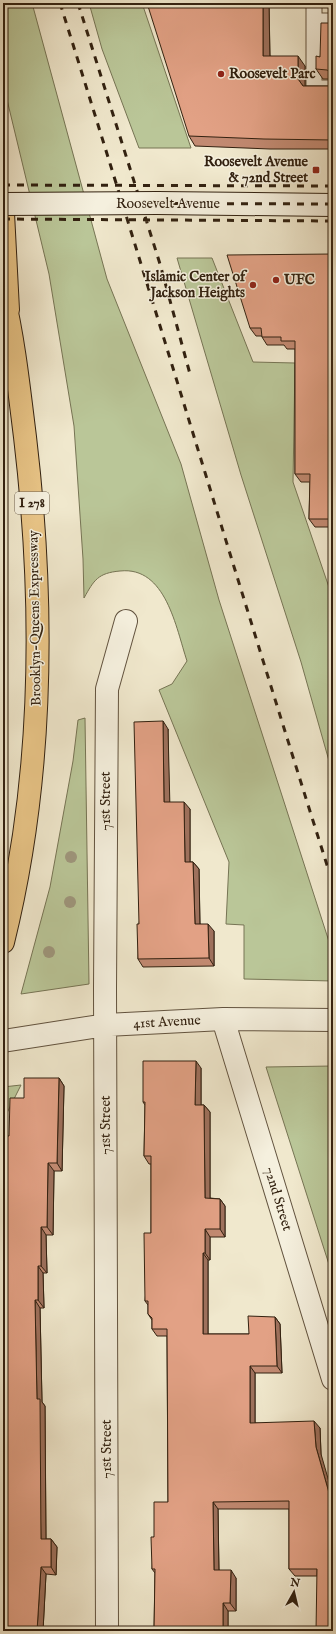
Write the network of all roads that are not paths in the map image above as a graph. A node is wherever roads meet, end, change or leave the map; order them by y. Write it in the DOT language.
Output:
graph roads {
  1 [pos="314,3"];
  2 [pos="314,21"];
  3 [pos="333,21"];
  4 [pos="333,88"];
  5 [pos="3,204"];
  6 [pos="333,205"];
  7 [pos="3,213"];
  8 [pos="3,294"];
  9 [pos="9,321"];
  10 [pos="126,621"];
  11 [pos="3,942"];
  12 [pos="222,1019"];
  13 [pos="329,1020"];
  14 [pos="106,1025"];
  15 [pos="13,1039"];
  16 [pos="333,1379"];
  17 [pos="107,1631"];
  1 -- 2 [label="lane"];
  2 -- 3 [label="lane"];
  2 -- 4 [label="lane"];
  5 -- 6 [label="street, Roosevelt Avenue, bridge"];
  7 -- 9 [label="highway"];
  8 -- 9 [label="highway, Brooklyn-Queens Expressway / I 278"];
  9 -- 11 [label="highway, Brooklyn-Queens Expressway / I 278"];
  10 -- 14 [label="street, 71st Street"];
  12 -- 13 [label="street, 41st Avenue"];
  12 -- 14 [label="street, 41st Avenue"];
  12 -- 16 [label="street, 72nd Street"];
  14 -- 15 [label="street, 41st Avenue"];
  14 -- 17 [label="street, 71st Street"];
}
